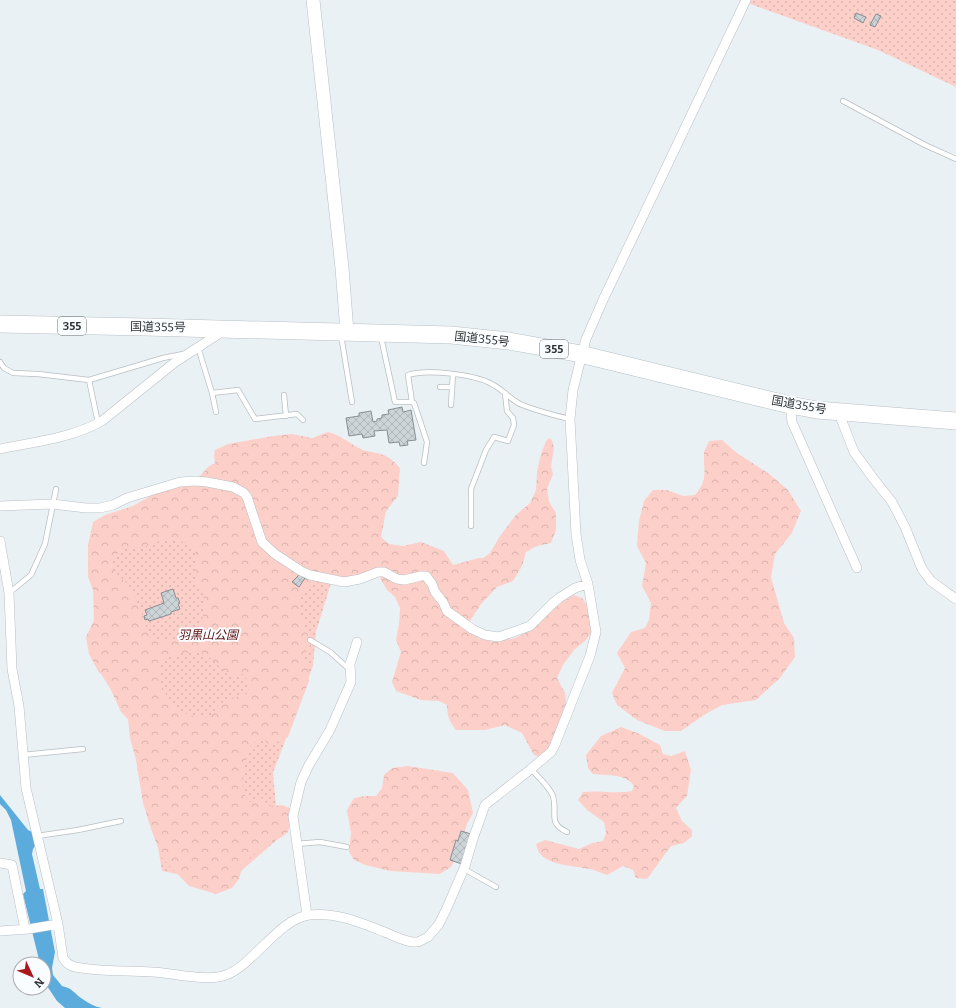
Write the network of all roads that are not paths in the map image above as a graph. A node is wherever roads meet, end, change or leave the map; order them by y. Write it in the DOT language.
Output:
graph roads {
  1 [pos="313,0"];
  2 [pos="744,1"];
  3 [pos="843,100"];
  4 [pos="956,159"];
  5 [pos="0,324"];
  6 [pos="220,329"];
  7 [pos="344,332"];
  8 [pos="381,333"];
  9 [pos="198,347"];
  10 [pos="189,352"];
  11 [pos="582,354"];
  12 [pos="0,362"];
  13 [pos="453,374"];
  14 [pos="89,380"];
  15 [pos="440,387"];
  16 [pos="452,387"];
  17 [pos="212,393"];
  18 [pos="505,393"];
  19 [pos="284,395"];
  20 [pos="352,402"];
  21 [pos="412,402"];
  22 [pos="451,405"];
  23 [pos="790,405"];
  24 [pos="838,411"];
  25 [pos="216,412"];
  26 [pos="286,416"];
  27 [pos="570,419"];
  28 [pos="303,420"];
  29 [pos="956,422"];
  30 [pos="98,423"];
  31 [pos="0,449"];
  32 [pos="424,463"];
  33 [pos="56,489"];
  34 [pos="52,504"];
  35 [pos="0,506"];
  36 [pos="471,526"];
  37 [pos="0,541"];
  38 [pos="857,568"];
  39 [pos="588,584"];
  40 [pos="9,593"];
  41 [pos="956,599"];
  42 [pos="310,640"];
  43 [pos="357,642"];
  44 [pos="349,669"];
  45 [pos="83,749"];
  46 [pos="24,755"];
  47 [pos="531,769"];
  48 [pos="121,821"];
  49 [pos="567,832"];
  50 [pos="36,836"];
  51 [pos="296,844"];
  52 [pos="347,847"];
  53 [pos="0,863"];
  54 [pos="464,869"];
  55 [pos="496,887"];
  56 [pos="307,915"];
  57 [pos="56,925"];
  58 [pos="27,929"];
  59 [pos="0,931"];
  1 -- 7 [label="street"];
  2 -- 11 [label="street"];
  3 -- 4 [label="lane"];
  5 -- 6 [label="highway, 国道355号 / 355"];
  6 -- 7 [label="highway, 国道355号 / 355"];
  6 -- 9 [label="street"];
  7 -- 8 [label="highway, 国道355号 / 355"];
  7 -- 20 [label="lane"];
  8 -- 11 [label="highway, 国道355号 / 355"];
  8 -- 21 [label="lane"];
  9 -- 10 [label="street"];
  9 -- 17 [label="lane"];
  10 -- 14 [label="lane"];
  10 -- 30 [label="street"];
  11 -- 23 [label="highway, 国道355号 / 355"];
  11 -- 27 [label="street"];
  12 -- 14 [label="lane"];
  13 -- 16 [label="lane"];
  13 -- 18 [label="lane"];
  13 -- 21 [label="lane"];
  14 -- 30 [label="lane"];
  15 -- 16 [label="lane"];
  16 -- 22 [label="lane"];
  17 -- 25 [label="lane"];
  17 -- 26 [label="lane"];
  18 -- 27 [label="lane"];
  18 -- 36 [label="lane"];
  19 -- 26 [label="lane"];
  21 -- 32 [label="lane"];
  23 -- 24 [label="highway, 国道355号 / 355"];
  23 -- 38 [label="street"];
  24 -- 29 [label="highway, 国道355号 / 355"];
  24 -- 41 [label="street"];
  26 -- 28 [label="lane"];
  27 -- 39 [label="street"];
  30 -- 31 [label="street"];
  33 -- 34 [label="lane"];
  34 -- 35 [label="street"];
  34 -- 39 [label="street"];
  34 -- 40 [label="lane"];
  37 -- 40 [label="street"];
  39 -- 47 [label="street"];
  40 -- 46 [label="street"];
  42 -- 44 [label="lane"];
  43 -- 44 [label="street"];
  44 -- 51 [label="street"];
  45 -- 46 [label="lane"];
  46 -- 50 [label="street"];
  47 -- 49 [label="lane"];
  47 -- 54 [label="street"];
  48 -- 50 [label="lane"];
  50 -- 57 [label="street"];
  51 -- 52 [label="lane"];
  51 -- 56 [label="street"];
  53 -- 58 [label="street"];
  54 -- 55 [label="lane"];
  54 -- 56 [label="street"];
  56 -- 57 [label="street"];
  57 -- 58 [label="street"];
  58 -- 59 [label="street"];
}
